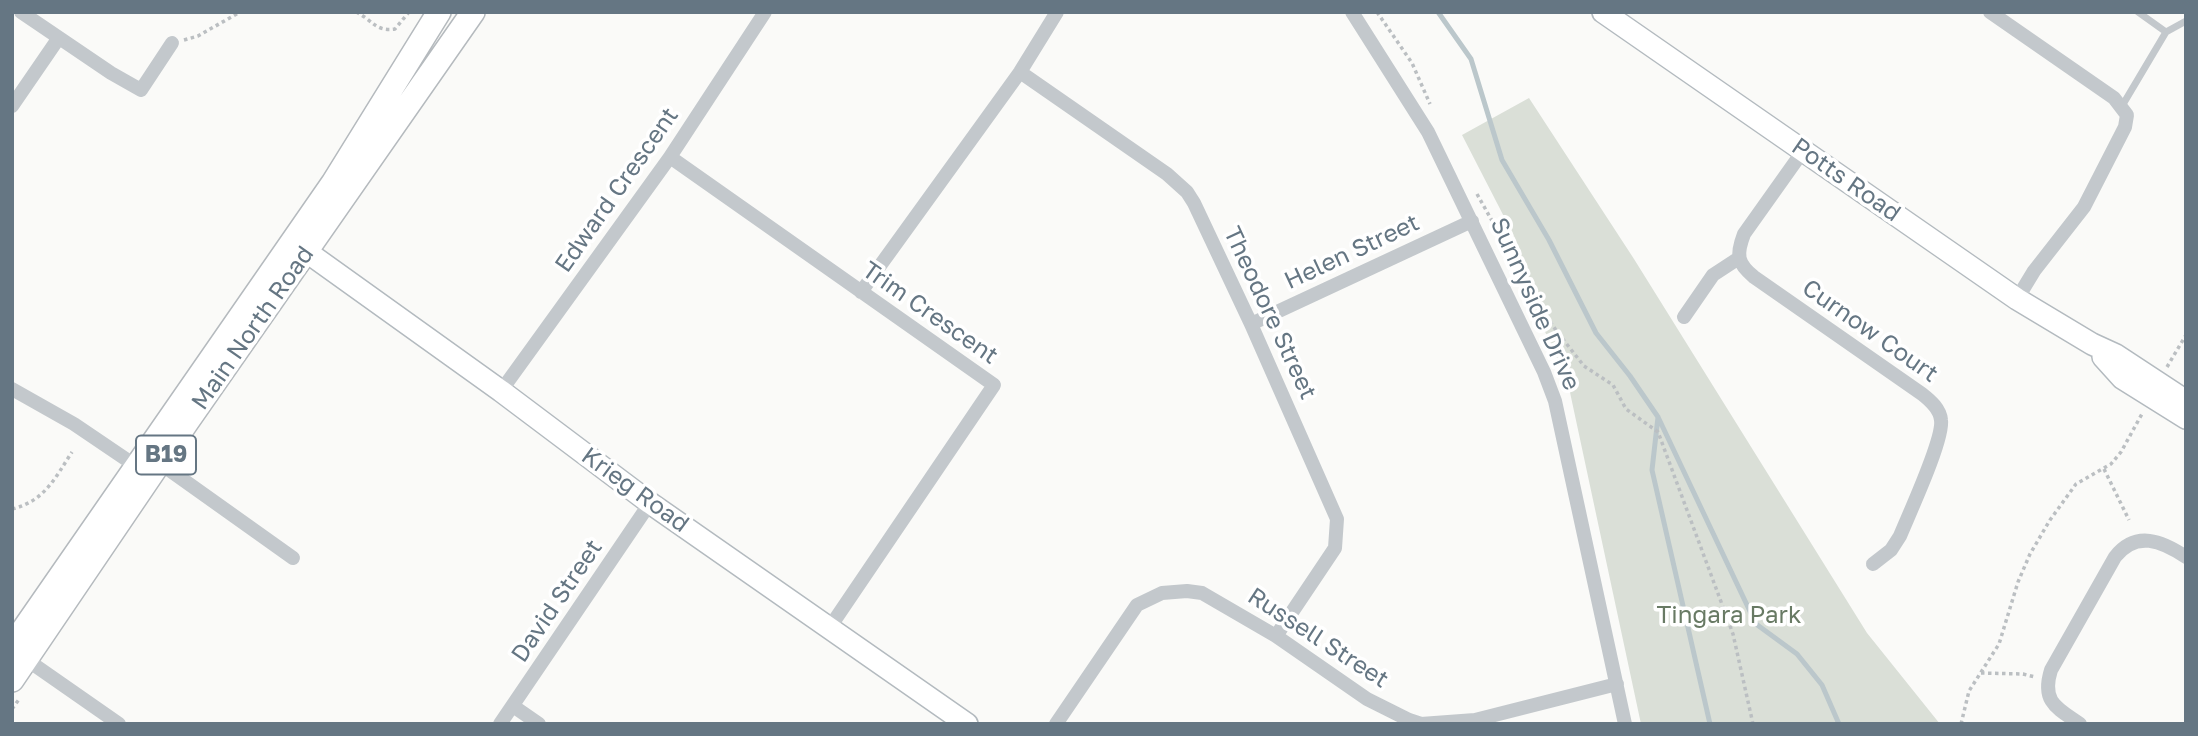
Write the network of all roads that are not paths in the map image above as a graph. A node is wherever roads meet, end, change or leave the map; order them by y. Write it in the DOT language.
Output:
graph roads {
  1 [pos="20,12"];
  2 [pos="439,12"];
  3 [pos="473,12"];
  4 [pos="765,12"];
  5 [pos="1057,12"];
  6 [pos="1352,12"];
  7 [pos="1603,12"];
  8 [pos="1990,12"];
  9 [pos="2138,12"];
  10 [pos="2186,21"];
  11 [pos="2166,32"];
  12 [pos="58,38"];
  13 [pos="172,43"];
  14 [pos="1020,72"];
  15 [pos="12,106"];
  16 [pos="2122,106"];
  17 [pos="1803,151"];
  18 [pos="670,157"];
  19 [pos="308,219"];
  20 [pos="1472,221"];
  21 [pos="307,252"];
  22 [pos="1739,258"];
  23 [pos="272,270"];
  24 [pos="861,292"];
  25 [pos="2017,299"];
  26 [pos="1684,317"];
  27 [pos="1251,324"];
  28 [pos="2092,344"];
  29 [pos="12,389"];
  30 [pos="501,391"];
  31 [pos="2186,401"];
  32 [pos="2186,418"];
  33 [pos="161,464"];
  34 [pos="136,466"];
  35 [pos="650,503"];
  36 [pos="2186,557"];
  37 [pos="293,558"];
  38 [pos="1872,564"];
  39 [pos="830,627"];
  40 [pos="1276,636"];
  41 [pos="17,652"];
  42 [pos="12,680"];
  43 [pos="1617,684"];
  44 [pos="513,706"];
  45 [pos="119,724"];
  46 [pos="500,724"];
  47 [pos="539,724"];
  48 [pos="967,724"];
  49 [pos="1056,724"];
  50 [pos="1625,724"];
  51 [pos="2080,724"];
  1 -- 12 [label="street"];
  2 -- 19 [label="main road, Main North Road / B19"];
  3 -- 21 [label="main road, Main North Road / B19"];
  4 -- 18 [label="street, Edward Crescent"];
  5 -- 14 [label="street"];
  6 -- 20 [label="street, Sunnyside Drive"];
  7 -- 17 [label="street, Potts Road"];
  8 -- 16 [label="street"];
  9 -- 11 [label="lane"];
  10 -- 11 [label="lane"];
  11 -- 16 [label="lane"];
  12 -- 13 [label="street"];
  12 -- 15 [label="street"];
  14 -- 24 [label="street"];
  14 -- 27 [label="street, Theodore Street"];
  16 -- 25 [label="street"];
  17 -- 22 [label="street"];
  17 -- 25 [label="street, Potts Road"];
  18 -- 24 [label="street, Trim Crescent"];
  18 -- 30 [label="street, Edward Crescent"];
  19 -- 21 [label="main road"];
  19 -- 23 [label="main road, Main North Road / B19"];
  20 -- 27 [label="street, Helen Street"];
  20 -- 43 [label="street, Sunnyside Drive"];
  21 -- 23 [label="main road"];
  21 -- 30 [label="street, Krieg Road"];
  21 -- 33 [label="main road, Main North Road / B19"];
  22 -- 26 [label="street"];
  22 -- 38 [label="street, Curnow Court"];
  23 -- 34 [label="main road, Main North Road / B19"];
  24 -- 39 [label="street, Trim Crescent"];
  25 -- 28 [label="street, Potts Road"];
  27 -- 40 [label="street, Theodore Street"];
  28 -- 31 [label="street, Potts Road"];
  28 -- 32 [label="street, Potts Road"];
  29 -- 34 [label="street"];
  30 -- 35 [label="street, Krieg Road"];
  33 -- 34 [label="main road"];
  33 -- 37 [label="street"];
  33 -- 41 [label="main road, Main North Road / B19"];
  34 -- 41 [label="main road, Main North Road / B19"];
  35 -- 39 [label="street, Krieg Road"];
  35 -- 44 [label="street, David Street"];
  36 -- 51 [label="street"];
  39 -- 48 [label="street, Krieg Road"];
  40 -- 43 [label="street, Russell Street"];
  40 -- 49 [label="street, Russell Street"];
  41 -- 42 [label="main road, Main North Road / B19"];
  41 -- 45 [label="street"];
  43 -- 50 [label="street, Sunnyside Drive"];
  44 -- 46 [label="street, David Street"];
  44 -- 47 [label="street"];
}
